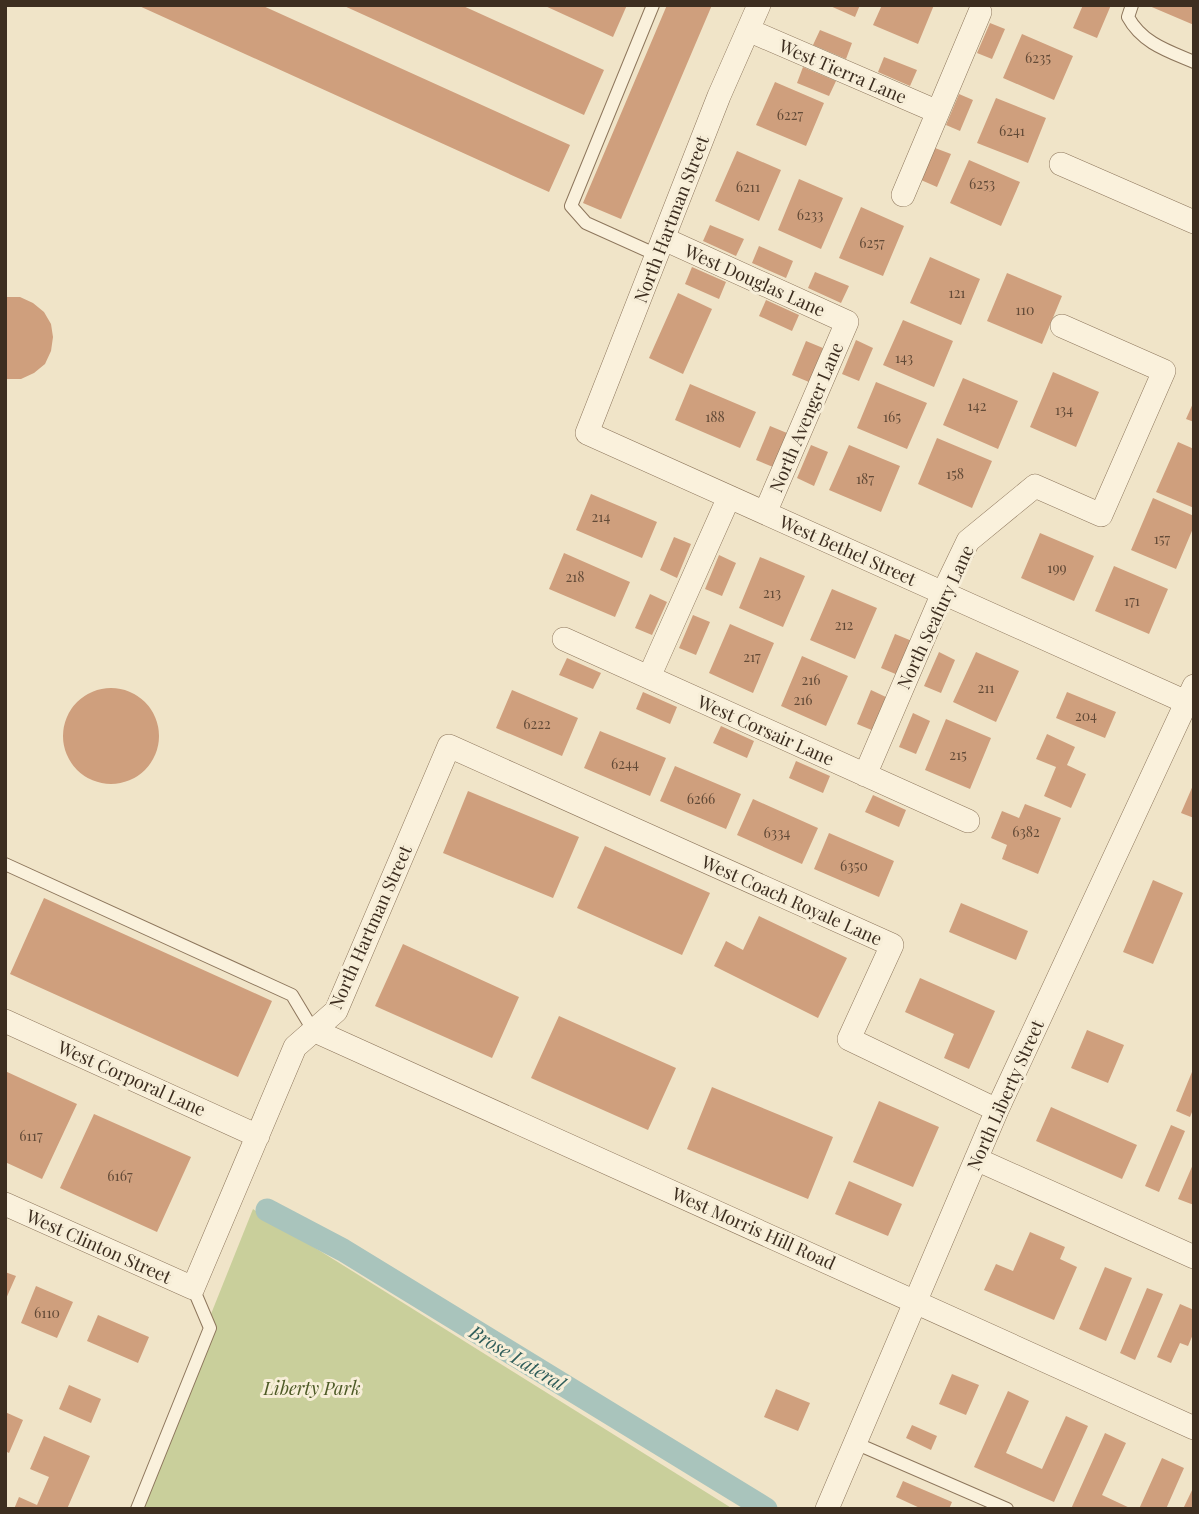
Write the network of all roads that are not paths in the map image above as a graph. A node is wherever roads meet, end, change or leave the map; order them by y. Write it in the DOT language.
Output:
graph roads {
  1 [pos="653,5"];
  2 [pos="759,5"];
  3 [pos="1132,5"];
  4 [pos="980,12"];
  5 [pos="748,30"];
  6 [pos="1194,62"];
  7 [pos="938,112"];
  8 [pos="1062,164"];
  9 [pos="903,195"];
  10 [pos="1194,222"];
  11 [pos="661,247"];
  12 [pos="846,321"];
  13 [pos="1062,326"];
  14 [pos="587,433"];
  15 [pos="729,497"];
  16 [pos="765,513"];
  17 [pos="943,593"];
  18 [pos="564,639"];
  19 [pos="649,677"];
  20 [pos="1190,694"];
  21 [pos="449,746"];
  22 [pos="864,775"];
  23 [pos="968,821"];
  24 [pos="5,864"];
  25 [pos="5,1021"];
  26 [pos="313,1030"];
  27 [pos="997,1110"];
  28 [pos="258,1136"];
  29 [pos="976,1158"];
  30 [pos="5,1204"];
  31 [pos="1194,1257"];
  32 [pos="193,1288"];
  33 [pos="916,1300"];
  34 [pos="1194,1428"];
  35 [pos="855,1443"];
  36 [pos="137,1509"];
  37 [pos="827,1509"];
  38 [pos="1007,1509"];
  1 -- 11 [label="lane"];
  2 -- 5 [label="street, North Hartman Street"];
  3 -- 6 [label="lane"];
  4 -- 7 [label="street"];
  5 -- 7 [label="street, West Tierra Lane"];
  5 -- 11 [label="street, North Hartman Street"];
  7 -- 9 [label="street"];
  8 -- 10 [label="street"];
  11 -- 12 [label="street, West Douglas Lane"];
  11 -- 14 [label="street, North Hartman Street"];
  12 -- 16 [label="street, North Avenger Lane"];
  13 -- 17 [label="street, North Seafury Lane"];
  14 -- 15 [label="street, West Bethel Street"];
  15 -- 16 [label="street, West Bethel Street"];
  15 -- 19 [label="street"];
  16 -- 17 [label="street, West Bethel Street"];
  17 -- 20 [label="street, West Bethel Street"];
  17 -- 22 [label="street, North Seafury Lane"];
  18 -- 19 [label="street, West Corsair Lane"];
  19 -- 22 [label="street, West Corsair Lane"];
  20 -- 27 [label="street, North Liberty Street"];
  21 -- 26 [label="street, North Hartman Street"];
  21 -- 27 [label="street, West Coach Royale Lane"];
  22 -- 23 [label="street, West Corsair Lane"];
  24 -- 26 [label="lane"];
  25 -- 28 [label="street, West Corporal Lane"];
  26 -- 28 [label="street, North Hartman Street"];
  26 -- 33 [label="street, West Morris Hill Road"];
  27 -- 29 [label="street, North Liberty Street"];
  28 -- 32 [label="street, North Hartman Street"];
  29 -- 31 [label="street"];
  29 -- 33 [label="street, North Liberty Street"];
  30 -- 32 [label="street, West Clinton Street"];
  32 -- 36 [label="lane"];
  33 -- 34 [label="street, West Morris Hill Road"];
  33 -- 35 [label="street, North Liberty Street"];
  35 -- 37 [label="street, North Liberty Street"];
  35 -- 38 [label="lane"];
}
